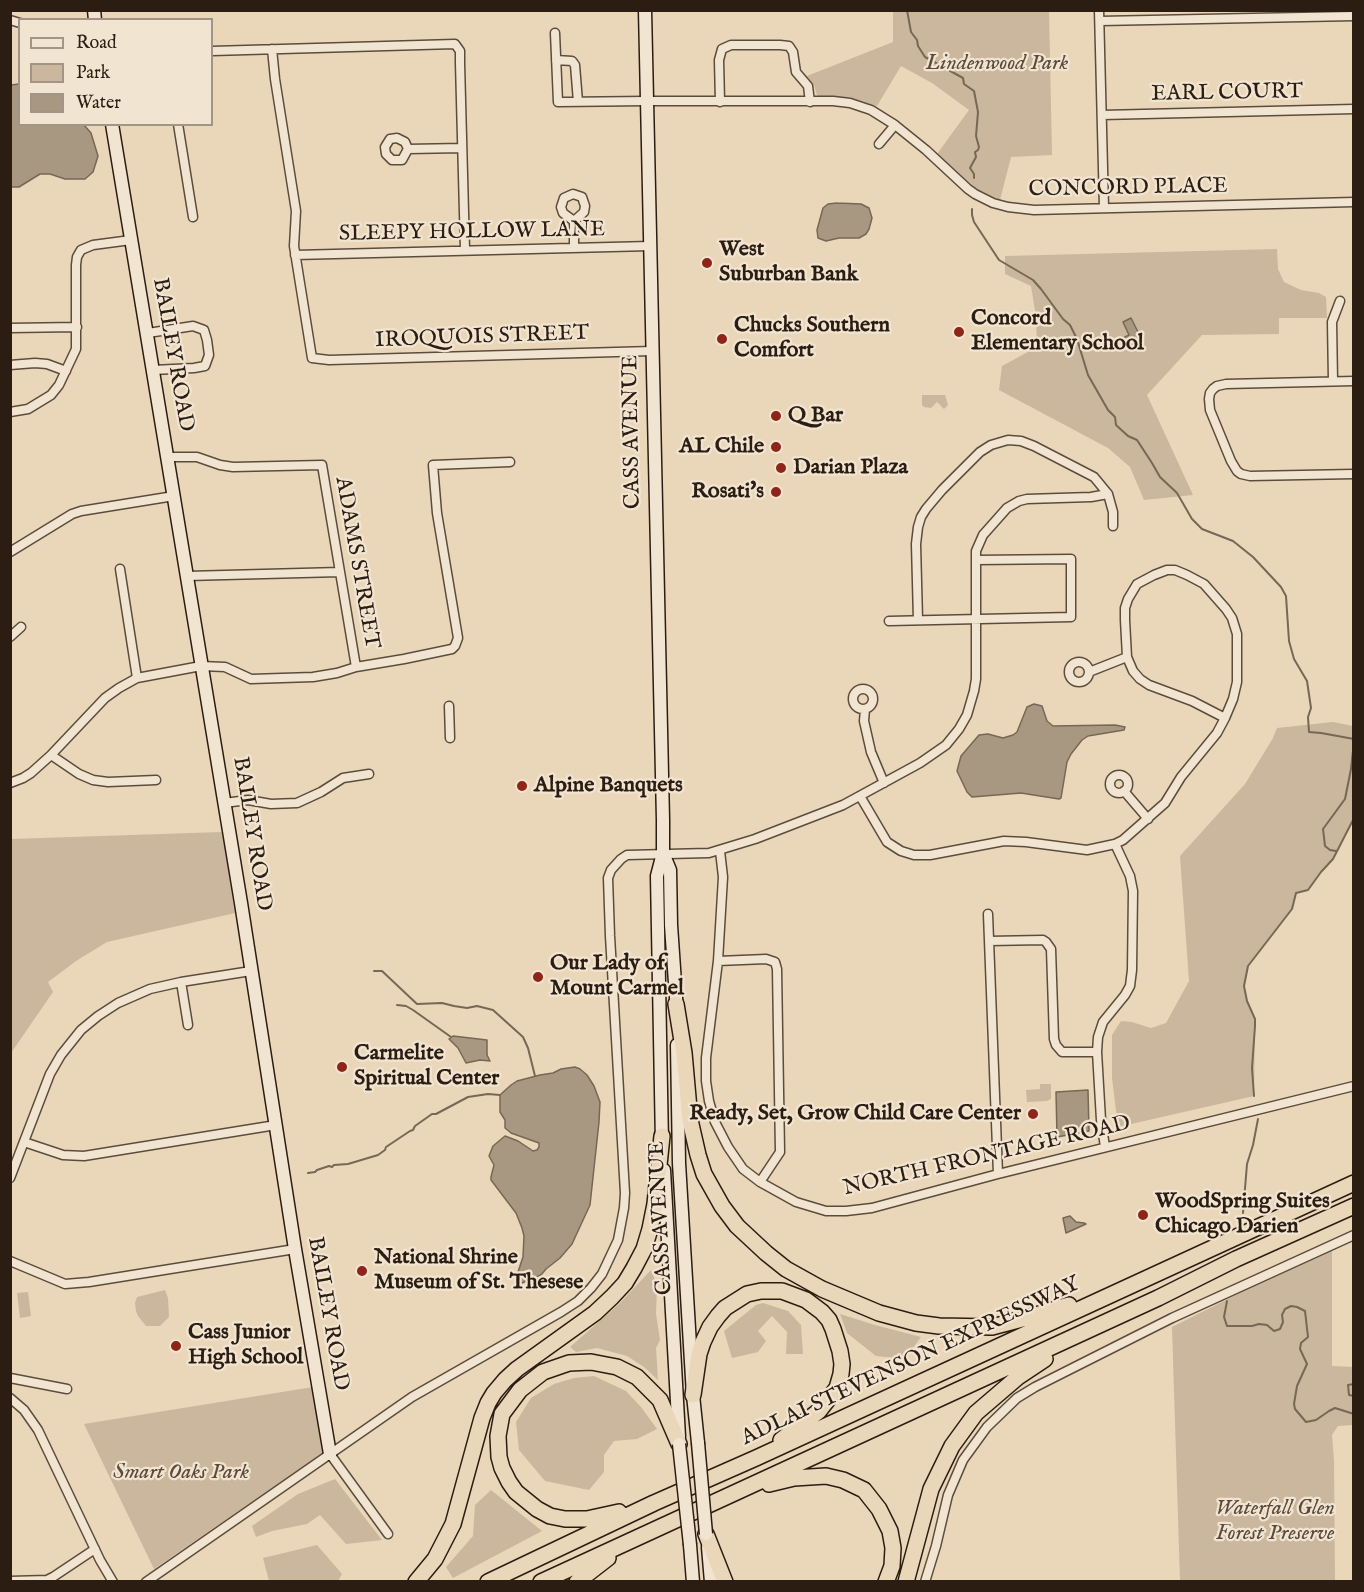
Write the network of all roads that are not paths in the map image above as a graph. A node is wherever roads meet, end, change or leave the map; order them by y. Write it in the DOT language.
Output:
graph roads {
  1 [pos="645,10"];
  2 [pos="1100,10"];
  3 [pos="1353,16"];
  4 [pos="1100,21"];
  5 [pos="555,33"];
  6 [pos="272,49"];
  7 [pos="213,51"];
  8 [pos="556,60"];
  9 [pos="647,101"];
  10 [pos="578,102"];
  11 [pos="720,102"];
  12 [pos="810,102"];
  13 [pos="1353,109"];
  14 [pos="1102,115"];
  15 [pos="895,125"];
  16 [pos="112,126"];
  17 [pos="178,126"];
  18 [pos="879,144"];
  19 [pos="462,148"];
  20 [pos="408,149"];
  21 [pos="1353,202"];
  22 [pos="1104,208"];
  23 [pos="193,217"];
  24 [pos="574,221"];
  25 [pos="131,240"];
  26 [pos="650,246"];
  27 [pos="574,248"];
  28 [pos="465,250"];
  29 [pos="295,255"];
  30 [pos="1340,301"];
  31 [pos="77,327"];
  32 [pos="10,328"];
  33 [pos="148,333"];
  34 [pos="652,351"];
  35 [pos="10,365"];
  36 [pos="153,369"];
  37 [pos="66,371"];
  38 [pos="1334,381"];
  39 [pos="1353,381"];
  40 [pos="10,412"];
  41 [pos="168,457"];
  42 [pos="510,462"];
  43 [pos="1353,474"];
  44 [pos="1108,494"];
  45 [pos="174,496"];
  46 [pos="1113,526"];
  47 [pos="10,552"];
  48 [pos="976,560"];
  49 [pos="120,569"];
  50 [pos="340,572"];
  51 [pos="187,576"];
  52 [pos="976,615"];
  53 [pos="918,620"];
  54 [pos="889,621"];
  55 [pos="21,627"];
  56 [pos="10,637"];
  57 [pos="1127,657"];
  58 [pos="201,666"];
  59 [pos="356,667"];
  60 [pos="1089,672"];
  61 [pos="137,678"];
  62 [pos="449,706"];
  63 [pos="865,709"];
  64 [pos="1225,718"];
  65 [pos="450,738"];
  66 [pos="51,755"];
  67 [pos="369,774"];
  68 [pos="156,780"];
  69 [pos="10,783"];
  70 [pos="884,783"];
  71 [pos="1124,791"];
  72 [pos="860,796"];
  73 [pos="224,803"];
  74 [pos="1148,819"];
  75 [pos="1115,844"];
  76 [pos="720,850"];
  77 [pos="663,853"];
  78 [pos="988,914"];
  79 [pos="989,941"];
  80 [pos="718,961"];
  81 [pos="251,971"];
  82 [pos="181,982"];
  83 [pos="676,1004"];
  84 [pos="188,1025"];
  85 [pos="1097,1052"];
  86 [pos="1353,1086"];
  87 [pos="276,1125"];
  88 [pos="662,1137"];
  89 [pos="24,1142"];
  90 [pos="1105,1147"];
  91 [pos="998,1174"];
  92 [pos="10,1178"];
  93 [pos="760,1182"];
  94 [pos="1353,1183"];
  95 [pos="1353,1206"];
  96 [pos="1353,1235"];
  97 [pos="295,1249"];
  98 [pos="10,1261"];
  99 [pos="1176,1265"];
  100 [pos="1158,1298"];
  101 [pos="10,1378"];
  102 [pos="67,1389"];
  103 [pos="693,1395"];
  104 [pos="10,1398"];
  105 [pos="679,1444"];
  106 [pos="330,1454"];
  107 [pos="756,1458"];
  108 [pos="734,1492"];
  109 [pos="654,1503"];
  110 [pos="388,1534"];
  111 [pos="706,1534"];
  112 [pos="628,1542"];
  113 [pos="95,1549"];
  114 [pos="10,1581"];
  115 [pos="113,1581"];
  116 [pos="146,1581"];
  117 [pos="416,1581"];
  118 [pos="488,1581"];
  119 [pos="541,1581"];
  120 [pos="577,1581"];
  121 [pos="693,1581"];
  122 [pos="711,1581"];
  123 [pos="725,1581"];
  124 [pos="886,1581"];
  125 [pos="906,1581"];
  126 [pos="925,1581"];
  1 -- 9 [label="main road, CASS AVENUE"];
  2 -- 4 [label="street"];
  3 -- 4 [label="street"];
  4 -- 14 [label="street"];
  5 -- 8 [label="street"];
  6 -- 7 [label="street"];
  6 -- 19 [label="street"];
  6 -- 29 [label="street"];
  8 -- 10 [label="street"];
  8 -- 10 [label="street"];
  9 -- 10 [label="street, CONCORD PLACE"];
  9 -- 11 [label="street, CONCORD PLACE"];
  9 -- 26 [label="main road, CASS AVENUE"];
  11 -- 12 [label="street, CONCORD PLACE"];
  11 -- 12 [label="street"];
  12 -- 15 [label="street, CONCORD PLACE"];
  13 -- 14 [label="street, EARL COURT"];
  14 -- 22 [label="street"];
  15 -- 18 [label="street"];
  15 -- 22 [label="street, CONCORD PLACE"];
  16 -- 25 [label="main road, BAILEY ROAD"];
  17 -- 23 [label="street"];
  19 -- 20 [label="street"];
  19 -- 28 [label="street"];
  21 -- 22 [label="street, CONCORD PLACE"];
  24 -- 27 [label="street"];
  25 -- 31 [label="street"];
  25 -- 33 [label="main road, BAILEY ROAD"];
  26 -- 27 [label="street, SLEEPY HOLLOW LANE"];
  26 -- 34 [label="main road, CASS AVENUE"];
  27 -- 28 [label="street, SLEEPY HOLLOW LANE"];
  28 -- 29 [label="street, SLEEPY HOLLOW LANE"];
  29 -- 34 [label="street, IROQUOIS STREET"];
  30 -- 38 [label="street"];
  31 -- 32 [label="street"];
  31 -- 37 [label="street"];
  33 -- 36 [label="main road, BAILEY ROAD"];
  33 -- 36 [label="street"];
  34 -- 77 [label="main road, CASS AVENUE"];
  35 -- 37 [label="street"];
  36 -- 41 [label="main road, BAILEY ROAD"];
  37 -- 40 [label="street"];
  38 -- 39 [label="street"];
  38 -- 43 [label="street"];
  41 -- 45 [label="main road, BAILEY ROAD"];
  41 -- 50 [label="street, ADAMS STREET"];
  42 -- 59 [label="street"];
  44 -- 46 [label="street"];
  44 -- 48 [label="street"];
  44 -- 53 [label="street"];
  45 -- 47 [label="street"];
  45 -- 51 [label="main road, BAILEY ROAD"];
  48 -- 52 [label="street"];
  48 -- 52 [label="street"];
  49 -- 61 [label="street"];
  50 -- 51 [label="street"];
  50 -- 59 [label="street, ADAMS STREET"];
  51 -- 58 [label="main road, BAILEY ROAD"];
  52 -- 53 [label="street"];
  52 -- 70 [label="street"];
  53 -- 54 [label="street"];
  55 -- 56 [label="street"];
  57 -- 60 [label="street"];
  57 -- 64 [label="street"];
  57 -- 64 [label="street"];
  58 -- 59 [label="street"];
  58 -- 61 [label="street"];
  58 -- 73 [label="main road, BAILEY ROAD"];
  61 -- 66 [label="street"];
  62 -- 65 [label="street"];
  63 -- 70 [label="street"];
  64 -- 74 [label="street"];
  66 -- 68 [label="street"];
  66 -- 69 [label="street"];
  67 -- 73 [label="street"];
  70 -- 72 [label="street"];
  71 -- 74 [label="street"];
  72 -- 75 [label="street"];
  72 -- 76 [label="street"];
  73 -- 81 [label="main road, BAILEY ROAD"];
  74 -- 75 [label="street"];
  75 -- 85 [label="street"];
  76 -- 77 [label="street"];
  76 -- 80 [label="street, NORTH FRONTAGE ROAD"];
  77 -- 83 [label="main road, CASS AVENUE"];
  77 -- 88 [label="main road, CASS AVENUE"];
  77 -- 106 [label="street"];
  78 -- 79 [label="street"];
  79 -- 85 [label="street"];
  79 -- 91 [label="street"];
  80 -- 93 [label="street, NORTH FRONTAGE ROAD"];
  80 -- 93 [label="street"];
  81 -- 82 [label="street"];
  81 -- 87 [label="main road, BAILEY ROAD"];
  82 -- 84 [label="street"];
  82 -- 89 [label="street"];
  83 -- 99 [label="highway"];
  83 -- 103 [label="main road, CASS AVENUE"];
  85 -- 90 [label="street"];
  86 -- 90 [label="street, NORTH FRONTAGE ROAD"];
  87 -- 89 [label="street"];
  87 -- 97 [label="main road, BAILEY ROAD"];
  88 -- 105 [label="main road, CASS AVENUE"];
  88 -- 117 [label="highway"];
  89 -- 92 [label="street"];
  90 -- 91 [label="street, NORTH FRONTAGE ROAD"];
  91 -- 93 [label="street, NORTH FRONTAGE ROAD"];
  94 -- 99 [label="highway, ADLAI STEVENSON EXPRESSWAY"];
  95 -- 100 [label="highway, ADLAI STEVENSON EXPRESSWAY"];
  96 -- 126 [label="street"];
  97 -- 98 [label="street"];
  97 -- 106 [label="main road, BAILEY ROAD"];
  99 -- 107 [label="highway, ADLAI STEVENSON EXPRESSWAY"];
  100 -- 108 [label="highway, ADLAI STEVENSON EXPRESSWAY"];
  100 -- 125 [label="highway"];
  101 -- 102 [label="street"];
  103 -- 107 [label="highway"];
  103 -- 111 [label="main road, CASS AVENUE, bridge"];
  104 -- 113 [label="street"];
  105 -- 109 [label="highway"];
  105 -- 121 [label="main road, CASS AVENUE, bridge"];
  106 -- 110 [label="street, BAILEY ROAD"];
  106 -- 116 [label="street"];
  107 -- 109 [label="highway, ADLAI STEVENSON EXPRESSWAY"];
  108 -- 112 [label="highway, ADLAI STEVENSON EXPRESSWAY"];
  108 -- 124 [label="highway"];
  109 -- 118 [label="highway, ADLAI STEVENSON EXPRESSWAY"];
  111 -- 122 [label="main road, CASS AVENUE"];
  111 -- 123 [label="highway"];
  112 -- 119 [label="highway, ADLAI STEVENSON EXPRESSWAY"];
  112 -- 120 [label="highway"];
  113 -- 114 [label="street"];
  113 -- 115 [label="street"];
}
